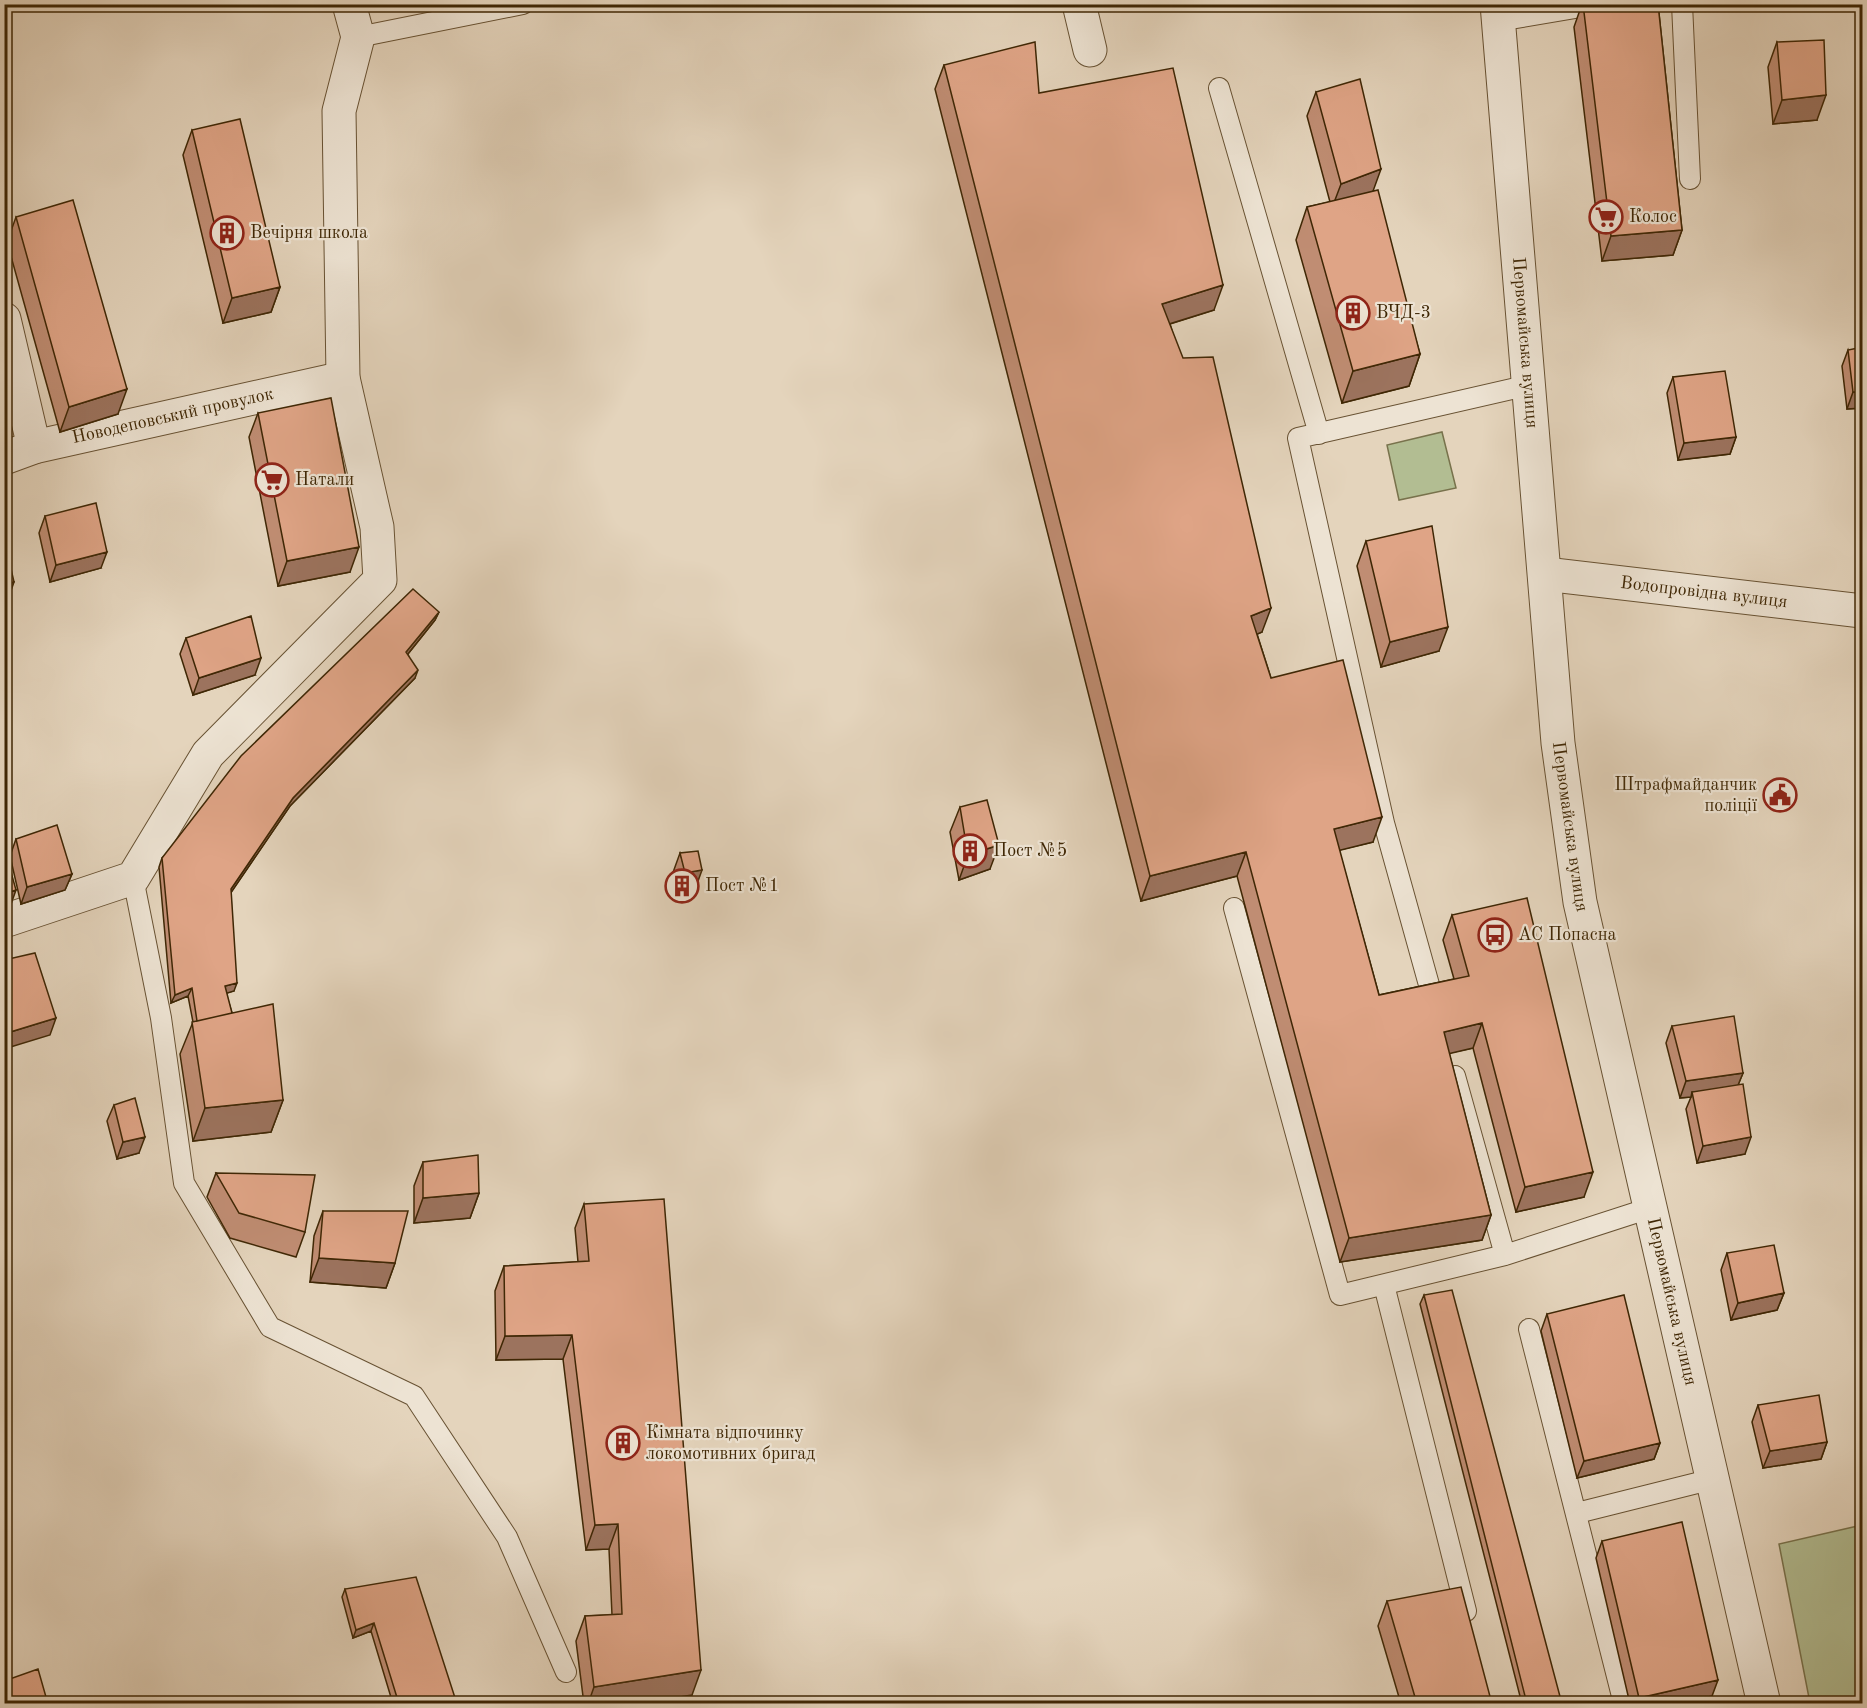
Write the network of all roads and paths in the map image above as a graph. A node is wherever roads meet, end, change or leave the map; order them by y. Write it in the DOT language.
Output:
graph roads {
  1 [pos="349,4"];
  2 [pos="524,4"];
  3 [pos="1079,4"];
  4 [pos="1599,4"];
  5 [pos="1682,4"];
  6 [pos="1498,13"];
  7 [pos="358,37"];
  8 [pos="1090,50"];
  9 [pos="1219,88"];
  10 [pos="1690,178"];
  11 [pos="4,319"];
  12 [pos="343,378"];
  13 [pos="1530,385"];
  14 [pos="1319,434"];
  15 [pos="19,452"];
  16 [pos="1545,574"];
  17 [pos="1863,611"];
  18 [pos="133,878"];
  19 [pos="1234,908"];
  20 [pos="4,921"];
  21 [pos="1441,1027"];
  22 [pos="1451,1062"];
  23 [pos="1650,1208"];
  24 [pos="1505,1255"];
  25 [pos="1384,1285"];
  26 [pos="1528,1329"];
  27 [pos="1713,1479"];
  28 [pos="1577,1513"];
  29 [pos="1472,1634"];
  30 [pos="566,1672"];
  31 [pos="1624,1704"];
  32 [pos="1764,1704"];
  1 -- 7 [label="street"];
  2 -- 7 [label="lane"];
  3 -- 8 [label="street"];
  4 -- 6 [label="lane"];
  5 -- 10 [label="lane"];
  6 -- 13 [label="street, Первомайська вулиця"];
  7 -- 12 [label="street"];
  9 -- 14 [label="lane"];
  11 -- 15 [label="street"];
  12 -- 15 [label="street, Новодеповський провулок"];
  12 -- 18 [label="street"];
  13 -- 14 [label="lane"];
  13 -- 16 [label="street, Первомайська вулиця"];
  14 -- 21 [label="lane"];
  16 -- 17 [label="street, Водопровідна вулиця"];
  16 -- 23 [label="street, Первомайська вулиця"];
  18 -- 20 [label="street"];
  18 -- 30 [label="lane"];
  19 -- 25 [label="lane"];
  22 -- 24 [label="lane"];
  23 -- 24 [label="lane"];
  23 -- 27 [label="street, Первомайська вулиця"];
  24 -- 25 [label="lane"];
  25 -- 29 [label="lane"];
  26 -- 28 [label="lane"];
  27 -- 28 [label="lane"];
  27 -- 32 [label="street, Первомайська вулиця"];
  28 -- 31 [label="lane"];
}
